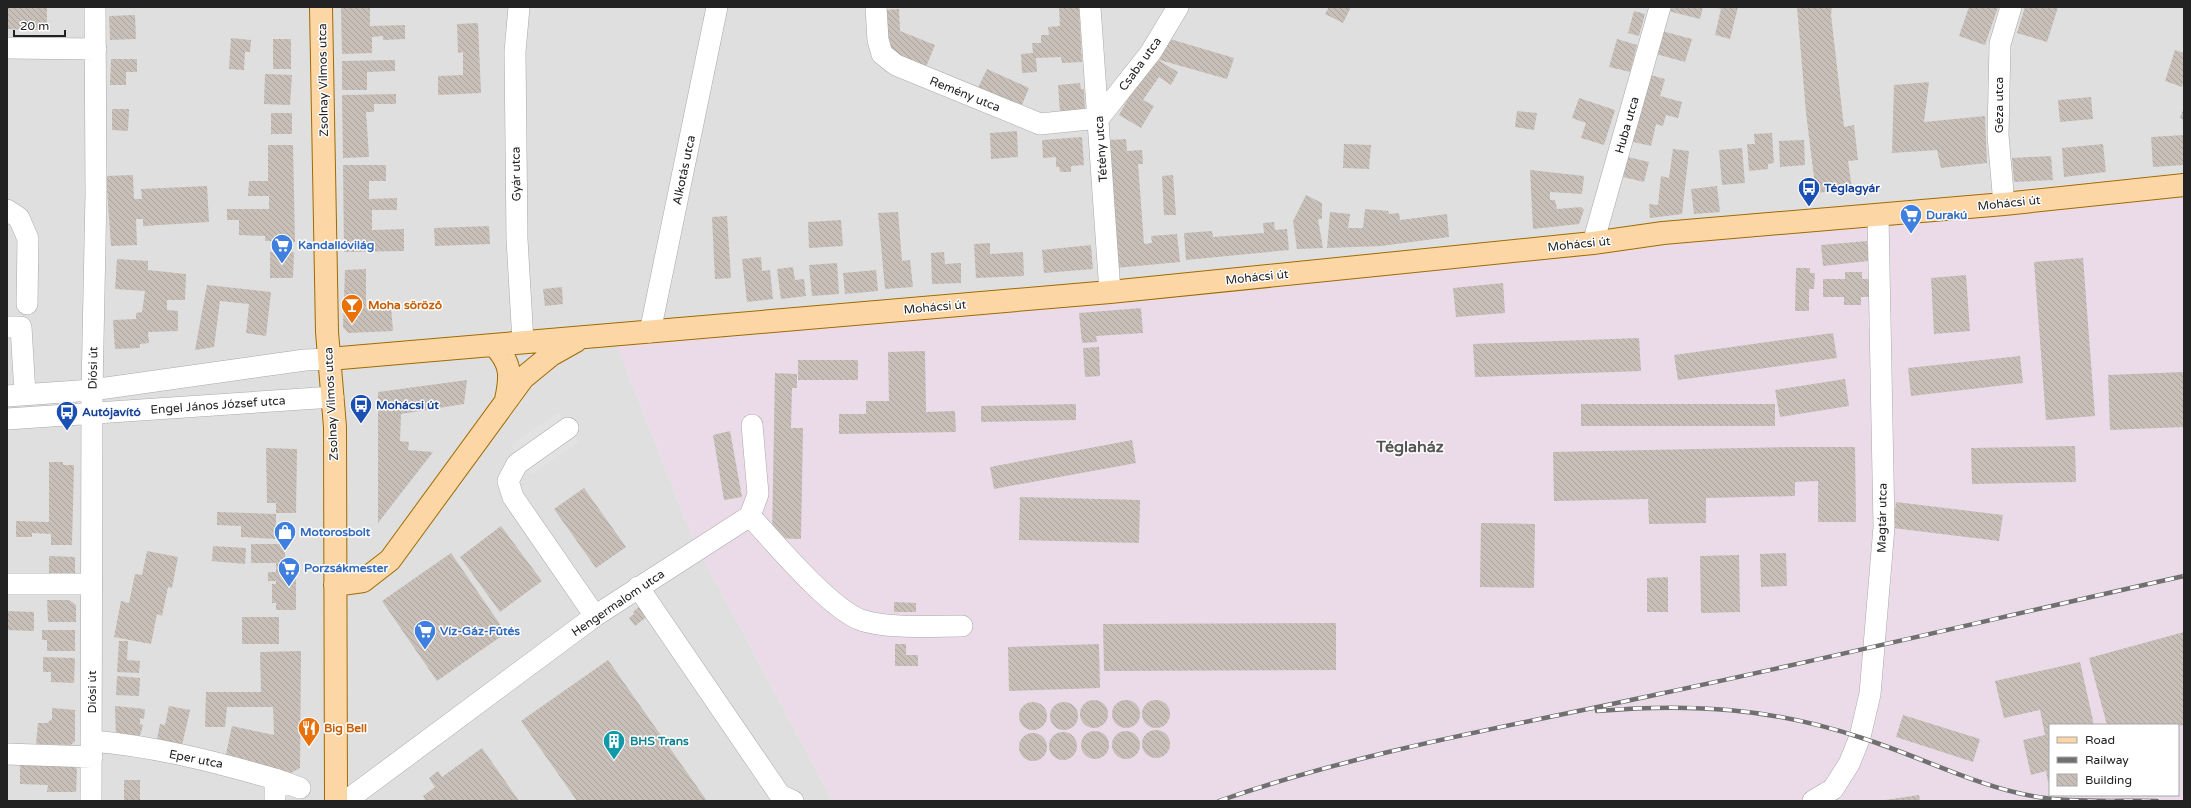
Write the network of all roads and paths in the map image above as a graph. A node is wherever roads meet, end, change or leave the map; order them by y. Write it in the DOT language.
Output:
graph roads {
  1 [pos="95,7"];
  2 [pos="321,7"];
  3 [pos="519,7"];
  4 [pos="717,7"];
  5 [pos="876,7"];
  6 [pos="1090,7"];
  7 [pos="1178,7"];
  8 [pos="1660,7"];
  9 [pos="2011,7"];
  10 [pos="7,48"];
  11 [pos="96,49"];
  12 [pos="1099,118"];
  13 [pos="2184,185"];
  14 [pos="2004,204"];
  15 [pos="7,210"];
  16 [pos="1878,215"];
  17 [pos="1593,243"];
  18 [pos="1110,292"];
  19 [pos="27,304"];
  20 [pos="7,327"];
  21 [pos="650,332"];
  22 [pos="580,339"];
  23 [pos="523,342"];
  24 [pos="494,345"];
  25 [pos="329,359"];
  26 [pos="92,390"];
  27 [pos="16,395"];
  28 [pos="333,397"];
  29 [pos="505,401"];
  30 [pos="93,413"];
  31 [pos="7,419"];
  32 [pos="752,425"];
  33 [pos="568,428"];
  34 [pos="750,516"];
  35 [pos="7,584"];
  36 [pos="91,584"];
  37 [pos="335,585"];
  38 [pos="638,587"];
  39 [pos="595,616"];
  40 [pos="962,626"];
  41 [pos="92,749"];
  42 [pos="7,754"];
  43 [pos="275,778"];
  44 [pos="300,788"];
  45 [pos="91,801"];
  46 [pos="275,801"];
  47 [pos="336,801"];
  48 [pos="346,801"];
  49 [pos="793,801"];
  50 [pos="1813,801"];
  1 -- 11 [label="street, Diósi út"];
  2 -- 25 [label="main road, Zsolnay Vilmos utca"];
  3 -- 23 [label="street, Gyár utca"];
  4 -- 21 [label="street, Alkotás utca"];
  5 -- 12 [label="street, Remény utca"];
  6 -- 12 [label="street, Tétény utca"];
  7 -- 12 [label="street, Csaba utca"];
  8 -- 17 [label="street, Huba utca"];
  9 -- 14 [label="street, Géza utca"];
  10 -- 11 [label="street"];
  11 -- 26 [label="street, Diósi út"];
  12 -- 18 [label="street, Tétény utca"];
  13 -- 14 [label="main road, Mohácsi út"];
  14 -- 16 [label="main road, Mohácsi út"];
  15 -- 19 [label="street"];
  16 -- 17 [label="main road, Mohácsi út"];
  16 -- 50 [label="street, Magtár utca"];
  17 -- 18 [label="main road, Mohácsi út"];
  18 -- 21 [label="main road, Mohácsi út"];
  20 -- 27 [label="street"];
  21 -- 22 [label="main road, Mohácsi út"];
  22 -- 23 [label="main road, Mohácsi út"];
  22 -- 29 [label="main road"];
  23 -- 24 [label="main road, Mohácsi út"];
  24 -- 25 [label="main road, Mohácsi út"];
  24 -- 29 [label="main road"];
  25 -- 26 [label="street"];
  25 -- 28 [label="main road, Zsolnay Vilmos utca"];
  26 -- 27 [label="street"];
  26 -- 30 [label="street, Diósi út"];
  28 -- 30 [label="street, Engel János József utca"];
  28 -- 37 [label="main road, Zsolnay Vilmos utca"];
  29 -- 37 [label="main road"];
  30 -- 31 [label="street, Engel János József utca"];
  30 -- 36 [label="street, Diósi út"];
  32 -- 34 [label="street"];
  33 -- 39 [label="street"];
  34 -- 38 [label="street, Hengermalom utca"];
  34 -- 40 [label="street"];
  35 -- 36 [label="street"];
  36 -- 41 [label="street, Diósi út"];
  37 -- 47 [label="main road, Zsolnay Vilmos utca"];
  38 -- 39 [label="street, Hengermalom utca"];
  38 -- 49 [label="street"];
  39 -- 48 [label="street, Hengermalom utca"];
  41 -- 42 [label="street, Eper utca"];
  41 -- 43 [label="street, Eper utca"];
  41 -- 45 [label="street, Diósi út"];
  43 -- 44 [label="street, Eper utca"];
  43 -- 46 [label="street"];
}
